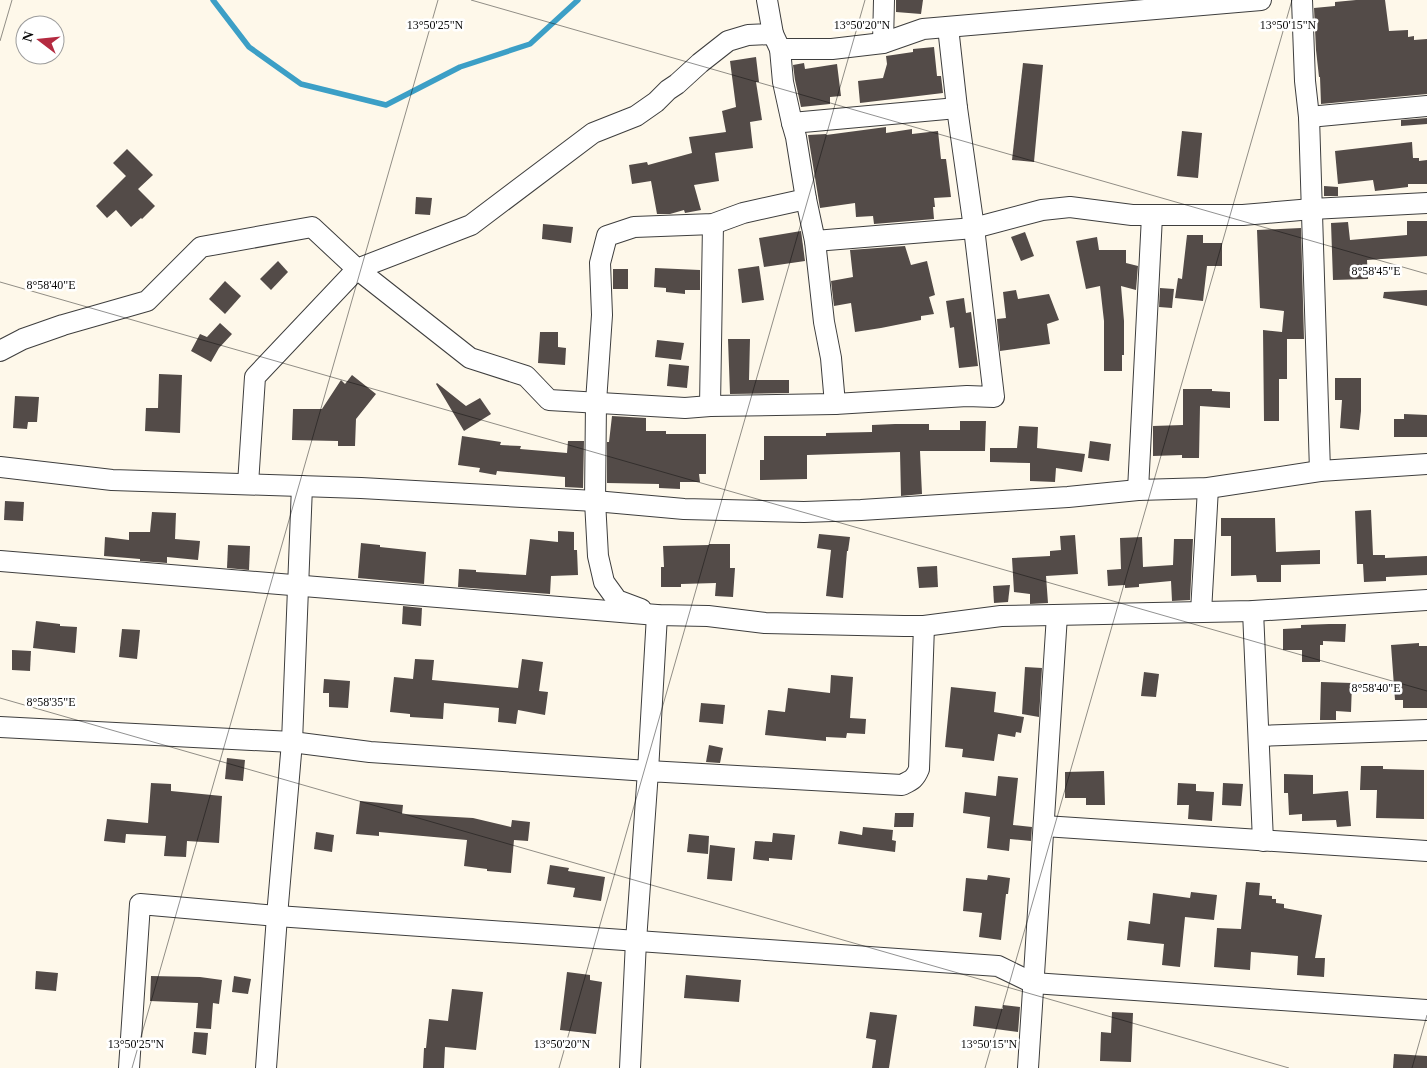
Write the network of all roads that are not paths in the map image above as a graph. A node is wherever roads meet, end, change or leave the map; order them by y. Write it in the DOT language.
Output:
graph roads {
  1 [pos="767,0"];
  2 [pos="884,0"];
  3 [pos="1261,0"];
  4 [pos="1302,0"];
  5 [pos="1201,2"];
  6 [pos="948,27"];
  7 [pos="776,42"];
  8 [pos="883,43"];
  9 [pos="1427,106"];
  10 [pos="957,108"];
  11 [pos="1309,117"];
  12 [pos="792,123"];
  13 [pos="806,199"];
  14 [pos="1427,203"];
  15 [pos="1312,209"];
  16 [pos="1152,216"];
  17 [pos="713,224"];
  18 [pos="974,228"];
  19 [pos="815,242"];
  20 [pos="357,269"];
  21 [pos="0,351"];
  22 [pos="596,402"];
  23 [pos="835,404"];
  24 [pos="710,406"];
  25 [pos="1427,464"];
  26 [pos="0,466"];
  27 [pos="1320,471"];
  28 [pos="248,484"];
  29 [pos="302,486"];
  30 [pos="1208,488"];
  31 [pos="1138,490"];
  32 [pos="595,501"];
  33 [pos="0,561"];
  34 [pos="298,585"];
  35 [pos="1427,600"];
  36 [pos="1253,611"];
  37 [pos="1201,612"];
  38 [pos="657,615"];
  39 [pos="1057,615"];
  40 [pos="924,626"];
  41 [pos="0,727"];
  42 [pos="1427,730"];
  43 [pos="1259,736"];
  44 [pos="292,742"];
  45 [pos="648,771"];
  46 [pos="1044,826"];
  47 [pos="1263,841"];
  48 [pos="1427,851"];
  49 [pos="277,916"];
  50 [pos="636,941"];
  51 [pos="1033,983"];
  52 [pos="1427,1010"];
  53 [pos="130,1068"];
  54 [pos="266,1068"];
  55 [pos="630,1068"];
  56 [pos="1028,1068"];
  1 -- 7 [label="street"];
  2 -- 8 [label="street"];
  3 -- 5 [label="street"];
  4 -- 11 [label="street"];
  5 -- 6 [label="street"];
  6 -- 8 [label="street"];
  6 -- 10 [label="street"];
  7 -- 8 [label="street"];
  7 -- 12 [label="street"];
  7 -- 20 [label="street"];
  9 -- 11 [label="street"];
  10 -- 12 [label="street"];
  10 -- 18 [label="street"];
  11 -- 15 [label="street"];
  12 -- 13 [label="street"];
  13 -- 17 [label="street"];
  13 -- 19 [label="street"];
  14 -- 15 [label="street"];
  15 -- 16 [label="street"];
  15 -- 27 [label="street"];
  16 -- 18 [label="street"];
  16 -- 31 [label="street"];
  17 -- 22 [label="street"];
  17 -- 24 [label="street"];
  18 -- 19 [label="street"];
  18 -- 23 [label="street"];
  19 -- 23 [label="street"];
  20 -- 21 [label="street"];
  20 -- 22 [label="street"];
  20 -- 28 [label="street"];
  22 -- 24 [label="street"];
  22 -- 32 [label="street"];
  23 -- 24 [label="street"];
  25 -- 27 [label="street"];
  26 -- 28 [label="street"];
  27 -- 30 [label="street"];
  28 -- 29 [label="street"];
  29 -- 32 [label="street"];
  29 -- 34 [label="street"];
  30 -- 31 [label="street"];
  30 -- 37 [label="street"];
  31 -- 32 [label="street"];
  32 -- 38 [label="street"];
  33 -- 34 [label="street"];
  34 -- 38 [label="street"];
  34 -- 44 [label="street"];
  35 -- 36 [label="street"];
  36 -- 37 [label="street"];
  36 -- 43 [label="street"];
  37 -- 39 [label="street"];
  38 -- 40 [label="street"];
  38 -- 45 [label="street"];
  39 -- 40 [label="street"];
  39 -- 46 [label="street"];
  40 -- 45 [label="street"];
  41 -- 44 [label="street"];
  42 -- 43 [label="street"];
  43 -- 47 [label="street"];
  44 -- 45 [label="street"];
  44 -- 49 [label="street"];
  45 -- 50 [label="street"];
  46 -- 47 [label="street"];
  46 -- 51 [label="street"];
  47 -- 48 [label="street"];
  49 -- 50 [label="street"];
  49 -- 53 [label="street"];
  49 -- 54 [label="street"];
  50 -- 51 [label="street"];
  50 -- 55 [label="street"];
  51 -- 52 [label="street"];
  51 -- 56 [label="street"];
}
